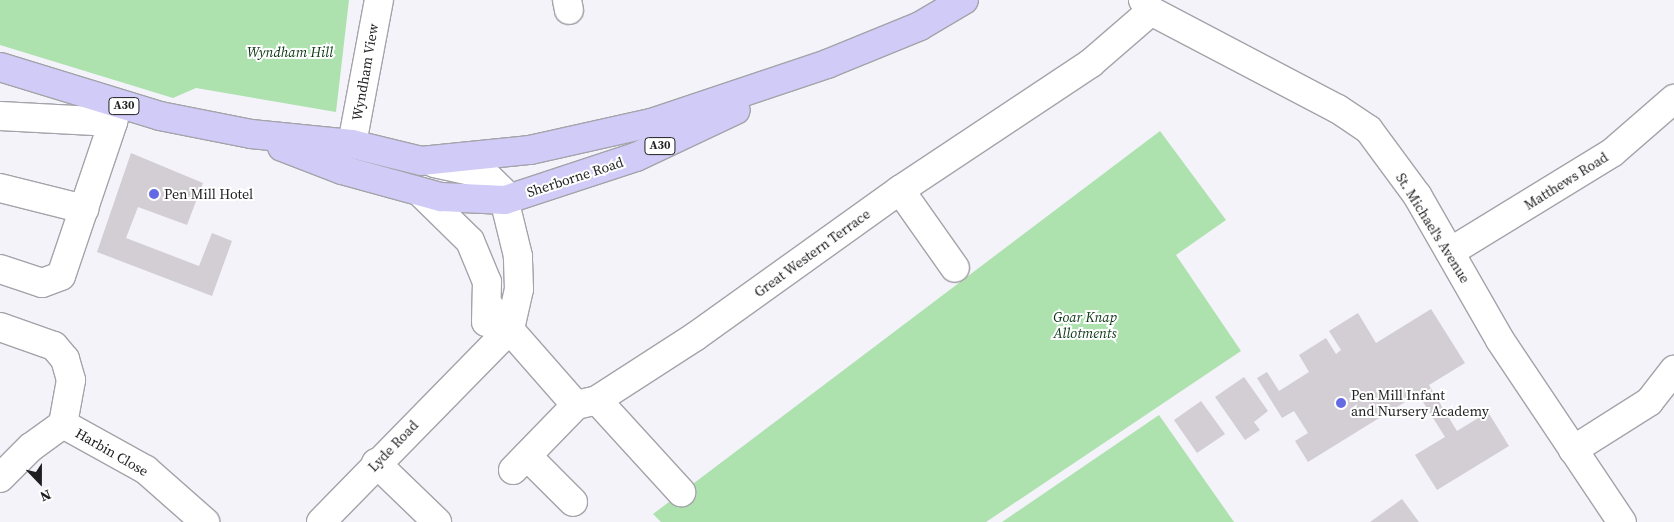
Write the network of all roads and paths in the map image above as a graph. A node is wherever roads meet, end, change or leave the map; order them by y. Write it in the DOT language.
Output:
graph roads {
  1 [pos="379,0"];
  2 [pos="964,0"];
  3 [pos="1147,6"];
  4 [pos="0,67"];
  5 [pos="805,72"];
  6 [pos="1674,98"];
  7 [pos="115,113"];
  8 [pos="0,116"];
  9 [pos="250,134"];
  10 [pos="352,144"];
  11 [pos="530,150"];
  12 [pos="421,161"];
  13 [pos="491,177"];
  14 [pos="0,188"];
  15 [pos="900,190"];
  16 [pos="420,192"];
  17 [pos="505,200"];
  18 [pos="474,202"];
  19 [pos="84,209"];
  20 [pos="470,241"];
  21 [pos="1450,252"];
  22 [pos="955,268"];
  23 [pos="0,269"];
  24 [pos="488,305"];
  25 [pos="0,327"];
  26 [pos="510,329"];
  27 [pos="1674,370"];
  28 [pos="466,372"];
  29 [pos="586,402"];
  30 [pos="64,424"];
  31 [pos="1573,450"];
  32 [pos="376,464"];
  33 [pos="0,478"];
  34 [pos="681,492"];
  35 [pos="573,502"];
  36 [pos="205,522"];
  37 [pos="321,522"];
  38 [pos="437,522"];
  39 [pos="1622,522"];
  1 -- 10 [label="street, Wyndham View"];
  2 -- 5 [label="main road, Sherborne Road / A30"];
  3 -- 15 [label="street, Great Western Terrace"];
  3 -- 21 [label="street, St. Michael's Avenue"];
  4 -- 7 [label="main road, A30"];
  5 -- 11 [label="main road, Sherborne Road / A30"];
  5 -- 17 [label="main road, Sherborne Road / A30"];
  6 -- 21 [label="street, Matthews Road"];
  7 -- 8 [label="street"];
  7 -- 9 [label="main road, A30"];
  7 -- 19 [label="street"];
  9 -- 10 [label="main road, A30"];
  9 -- 16 [label="main road, A30"];
  10 -- 12 [label="main road, A30"];
  11 -- 12 [label="main road, A30"];
  11 -- 13 [label="street, Lyde Road"];
  12 -- 13 [label="street"];
  13 -- 17 [label="street"];
  13 -- 18 [label="street, Lyde Road"];
  14 -- 19 [label="street"];
  15 -- 22 [label="street"];
  15 -- 29 [label="street, Great Western Terrace"];
  16 -- 18 [label="main road, A30"];
  16 -- 20 [label="street, Lyde Road"];
  17 -- 18 [label="main road, A30"];
  17 -- 26 [label="street"];
  18 -- 20 [label="street, Lyde Road"];
  19 -- 23 [label="street"];
  20 -- 24 [label="street, Lyde Road"];
  21 -- 31 [label="street, St. Michael's Avenue"];
  24 -- 26 [label="street"];
  24 -- 28 [label="street, Lyde Road"];
  25 -- 30 [label="street, Harbin Close"];
  26 -- 28 [label="street, Lyde Road"];
  26 -- 29 [label="street"];
  27 -- 31 [label="street"];
  28 -- 32 [label="street, Lyde Road"];
  29 -- 34 [label="street"];
  29 -- 35 [label="street, Great Western Terrace"];
  30 -- 33 [label="street, Harbin Close"];
  30 -- 36 [label="street, Harbin Close"];
  31 -- 39 [label="street, St. Michael's Avenue"];
  32 -- 37 [label="street, Lyde Road"];
  32 -- 38 [label="street"];
}
